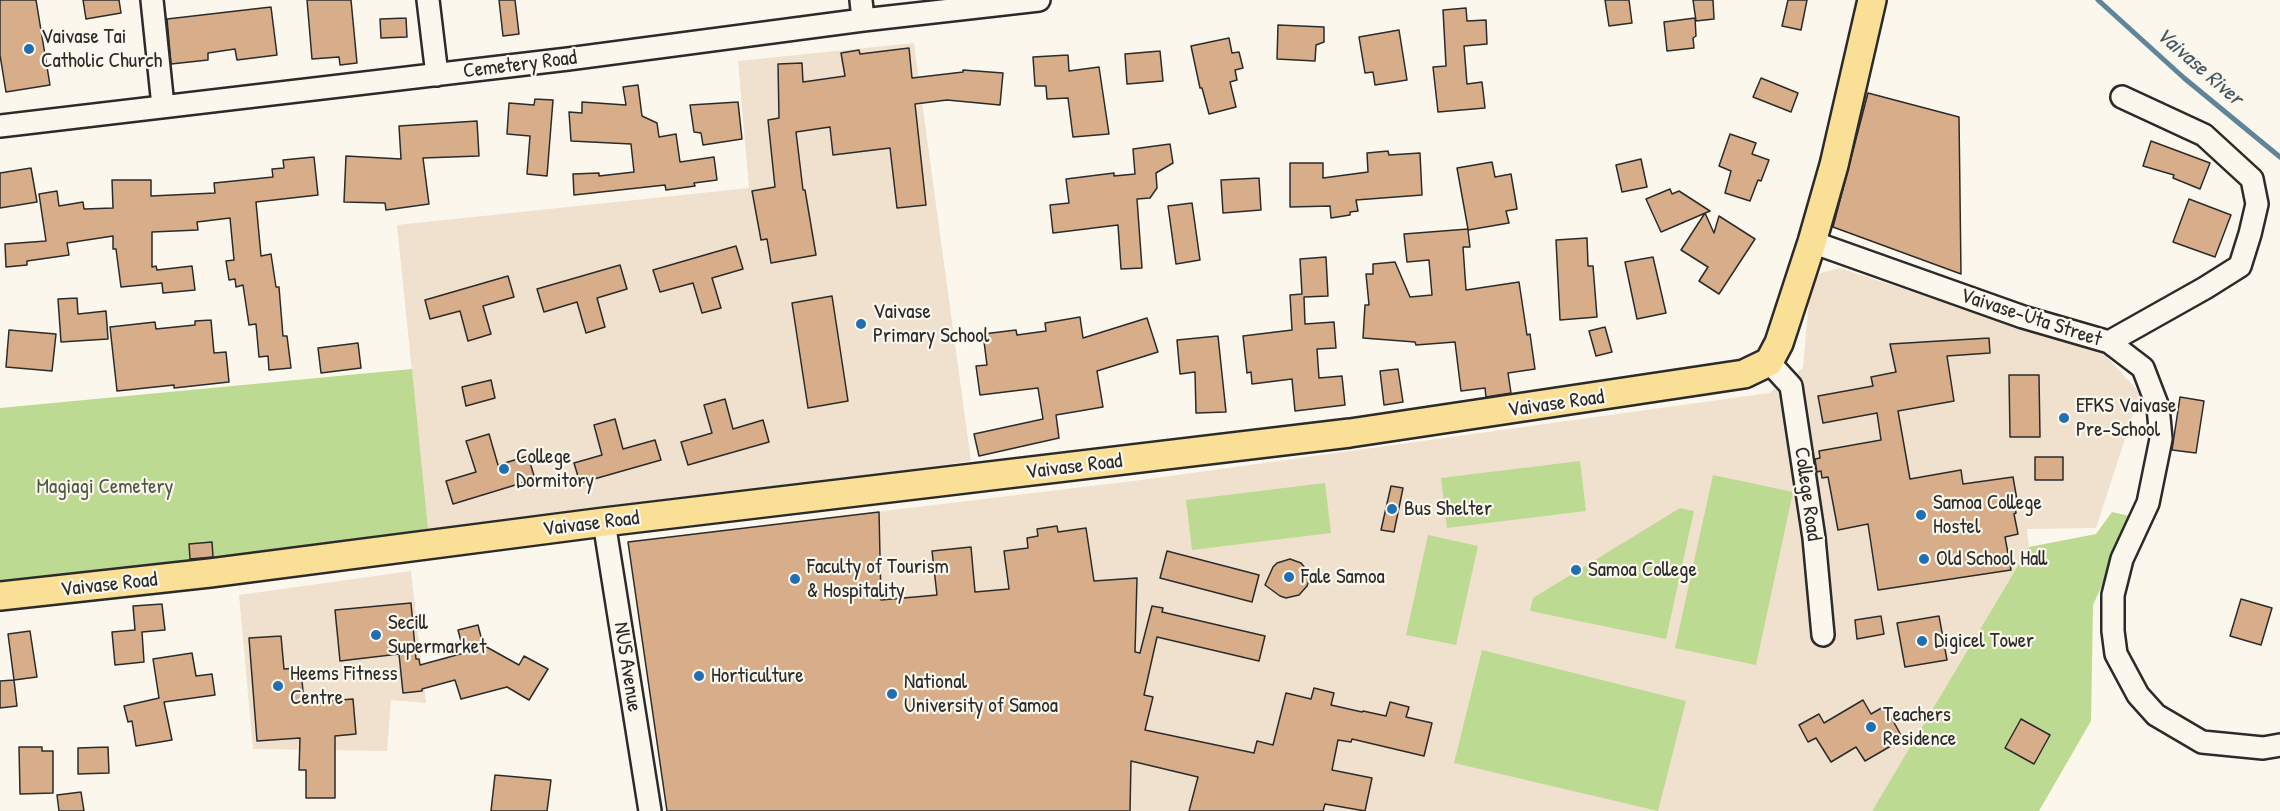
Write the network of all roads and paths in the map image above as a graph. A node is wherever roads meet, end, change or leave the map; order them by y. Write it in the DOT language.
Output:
graph roads {
  1 [pos="152,0"];
  2 [pos="428,0"];
  3 [pos="1039,0"];
  4 [pos="1872,0"];
  5 [pos="862,10"];
  6 [pos="437,75"];
  7 [pos="2122,97"];
  8 [pos="163,106"];
  9 [pos="0,126"];
  10 [pos="1812,242"];
  11 [pos="2109,342"];
  12 [pos="1769,362"];
  13 [pos="604,522"];
  14 [pos="0,596"];
  15 [pos="1823,635"];
  16 [pos="2280,745"];
  17 [pos="650,811"];
  1 -- 8 [label="street"];
  2 -- 6 [label="street"];
  3 -- 5 [label="street, Cemetery Road"];
  4 -- 10 [label="main road"];
  5 -- 6 [label="street, Cemetery Road"];
  6 -- 8 [label="street, Cemetery Road"];
  7 -- 11 [label="street"];
  8 -- 9 [label="street, Cemetery Road"];
  10 -- 11 [label="street, Vaivase-Uta Street"];
  10 -- 12 [label="main road"];
  11 -- 16 [label="street, Vaivase-Uta Street"];
  12 -- 13 [label="main road, Vaivase Road"];
  12 -- 15 [label="street, College Road"];
  13 -- 14 [label="main road, Vaivase Road"];
  13 -- 17 [label="street, NUS Avenue"];
}
